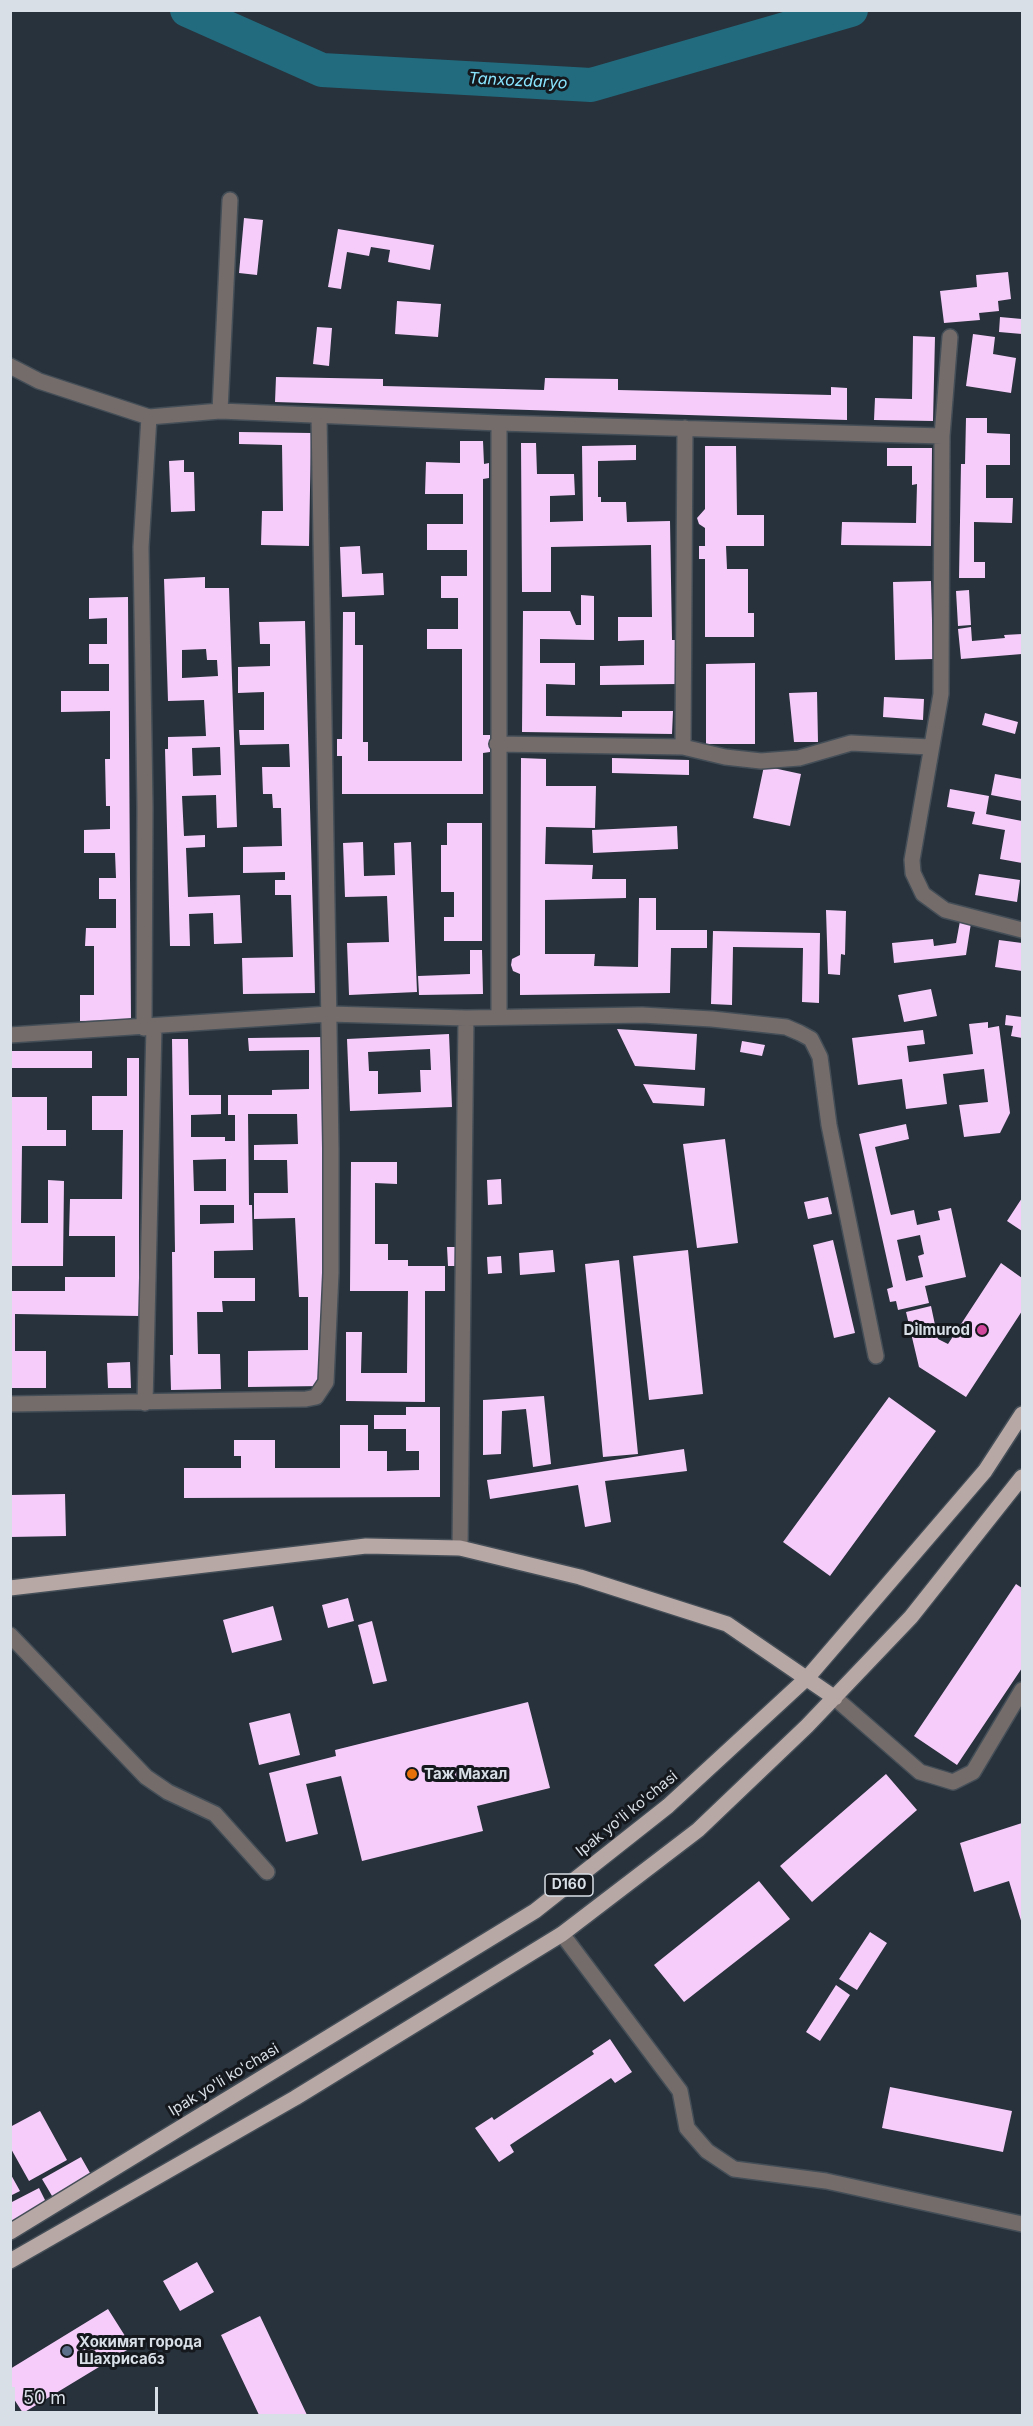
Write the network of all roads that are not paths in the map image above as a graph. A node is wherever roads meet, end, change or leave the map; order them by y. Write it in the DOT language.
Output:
graph roads {
  1 [pos="230,201"];
  2 [pos="950,337"];
  3 [pos="10,366"];
  4 [pos="220,411"];
  5 [pos="319,416"];
  6 [pos="149,417"];
  7 [pos="500,423"];
  8 [pos="685,428"];
  9 [pos="942,436"];
  10 [pos="497,744"];
  11 [pos="683,747"];
  12 [pos="930,747"];
  13 [pos="1023,930"];
  14 [pos="329,1014"];
  15 [pos="499,1016"];
  16 [pos="466,1018"];
  17 [pos="149,1027"];
  18 [pos="10,1035"];
  19 [pos="876,1356"];
  20 [pos="145,1402"];
  21 [pos="10,1404"];
  22 [pos="1023,1414"];
  23 [pos="1023,1477"];
  24 [pos="460,1548"];
  25 [pos="10,1588"];
  26 [pos="10,1635"];
  27 [pos="808,1677"];
  28 [pos="1023,1690"];
  29 [pos="835,1698"];
  30 [pos="267,1872"];
  31 [pos="562,1934"];
  32 [pos="1023,2224"];
  33 [pos="10,2232"];
  34 [pos="10,2261"];
  1 -- 4 [label="street"];
  2 -- 9 [label="street"];
  3 -- 6 [label="street"];
  4 -- 5 [label="street"];
  4 -- 6 [label="street"];
  5 -- 7 [label="street"];
  5 -- 14 [label="street"];
  6 -- 17 [label="street"];
  7 -- 8 [label="street"];
  7 -- 10 [label="street"];
  8 -- 9 [label="street"];
  8 -- 11 [label="street"];
  9 -- 12 [label="street"];
  10 -- 11 [label="street"];
  10 -- 15 [label="street"];
  11 -- 12 [label="street"];
  12 -- 13 [label="street"];
  14 -- 16 [label="street"];
  14 -- 17 [label="street"];
  14 -- 20 [label="street"];
  15 -- 16 [label="street"];
  15 -- 19 [label="street"];
  16 -- 24 [label="street"];
  17 -- 18 [label="street"];
  17 -- 20 [label="street"];
  20 -- 21 [label="street"];
  22 -- 27 [label="main road, Ipak yo'li ko'chasi / D160"];
  23 -- 29 [label="main road, D160"];
  24 -- 25 [label="main road"];
  24 -- 27 [label="main road"];
  26 -- 30 [label="street"];
  27 -- 29 [label="main road"];
  27 -- 33 [label="main road, Ipak yo'li ko'chasi / D160"];
  28 -- 29 [label="street"];
  29 -- 31 [label="main road, D160"];
  31 -- 32 [label="street"];
  31 -- 34 [label="main road, D160"];
}
